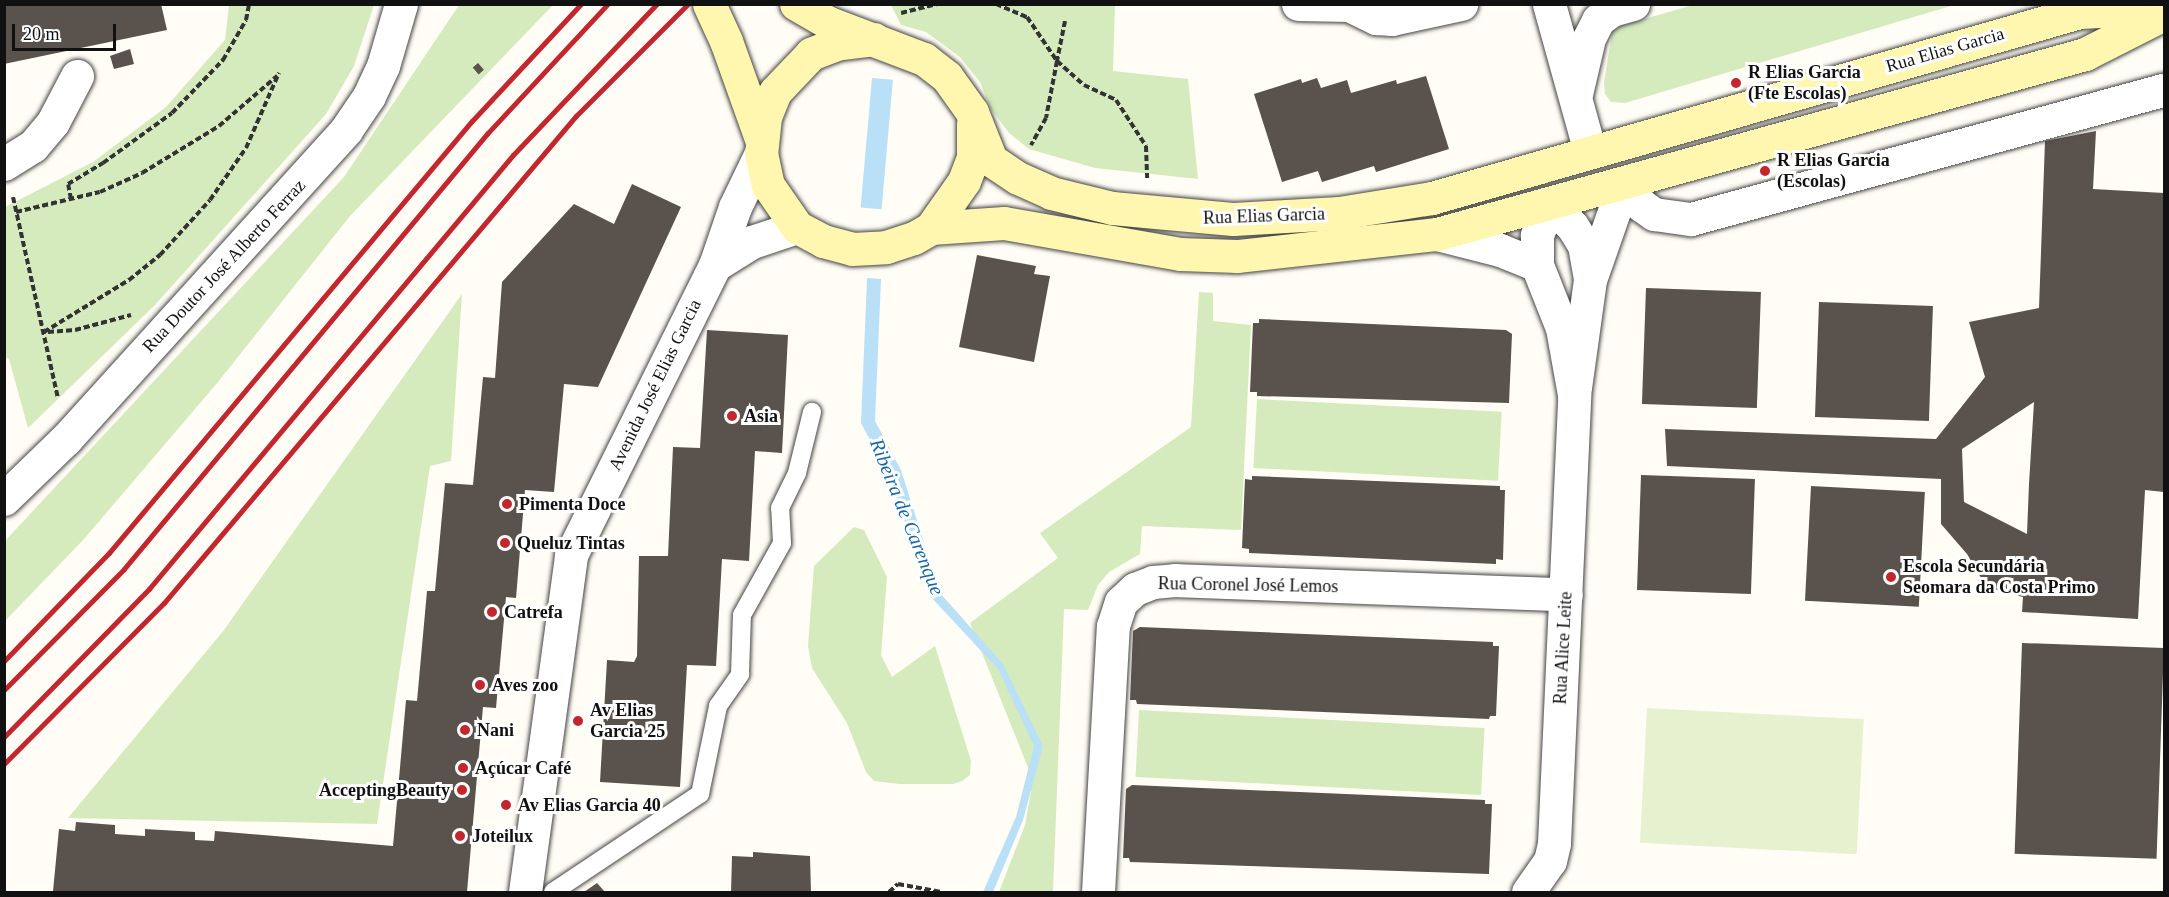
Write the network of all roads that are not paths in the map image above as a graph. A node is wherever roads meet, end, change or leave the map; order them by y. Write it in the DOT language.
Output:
graph roads {
  1 [pos="401,4"];
  2 [pos="709,4"];
  3 [pos="796,4"];
  4 [pos="1298,4"];
  5 [pos="1461,4"];
  6 [pos="1549,4"];
  7 [pos="1633,4"];
  8 [pos="1349,5"];
  9 [pos="2164,8"];
  10 [pos="2164,14"];
  11 [pos="887,27"];
  12 [pos="77,76"];
  13 [pos="2164,90"];
  14 [pos="1575,96"];
  15 [pos="972,112"];
  16 [pos="761,146"];
  17 [pos="1590,152"];
  18 [pos="5,164"];
  19 [pos="1624,183"];
  20 [pos="1550,204"];
  21 [pos="797,226"];
  22 [pos="931,228"];
  23 [pos="1437,234"];
  24 [pos="715,265"];
  25 [pos="1536,265"];
  26 [pos="1590,279"];
  27 [pos="1574,395"];
  28 [pos="812,412"];
  29 [pos="4,499"];
  30 [pos="1566,594"];
  31 [pos="525,892"];
  32 [pos="553,892"];
  33 [pos="1098,892"];
  34 [pos="1528,892"];
  1 -- 29 [label="street, Rua Doutor José Alberto Ferraz"];
  2 -- 16 [label="street"];
  3 -- 11 [label="street"];
  4 -- 8 [label="street"];
  5 -- 8 [label="street"];
  6 -- 14 [label="street"];
  7 -- 14 [label="street"];
  9 -- 17 [label="street, Rua Elias Garcia"];
  10 -- 19 [label="street, Rua Elias Garcia"];
  11 -- 15 [label="street"];
  11 -- 16 [label="street"];
  12 -- 18 [label="street"];
  13 -- 19 [label="street"];
  14 -- 17 [label="street"];
  15 -- 17 [label="street, Rua Elias Garcia"];
  15 -- 22 [label="street"];
  16 -- 21 [label="street"];
  16 -- 24 [label="street, Avenida José Elias Garcia"];
  17 -- 20 [label="street, Rua Elias Garcia"];
  19 -- 20 [label="street, Rua Elias Garcia"];
  19 -- 26 [label="street, Rua Alice Leite"];
  20 -- 23 [label="street, Rua Elias Garcia"];
  20 -- 25 [label="street, Rua Alice Leite"];
  20 -- 26 [label="street, Rua Alice Leite"];
  21 -- 22 [label="street"];
  21 -- 24 [label="street"];
  22 -- 23 [label="street, Rua Elias Garcia"];
  23 -- 25 [label="street"];
  24 -- 31 [label="street, Avenida José Elias Garcia"];
  25 -- 27 [label="street, Rua Alice Leite"];
  26 -- 27 [label="street, Rua Alice Leite"];
  27 -- 30 [label="street, Rua Alice Leite"];
  28 -- 32 [label="lane"];
  30 -- 33 [label="street, Rua Coronel José Lemos"];
  30 -- 34 [label="street, Rua Alice Leite"];
}
